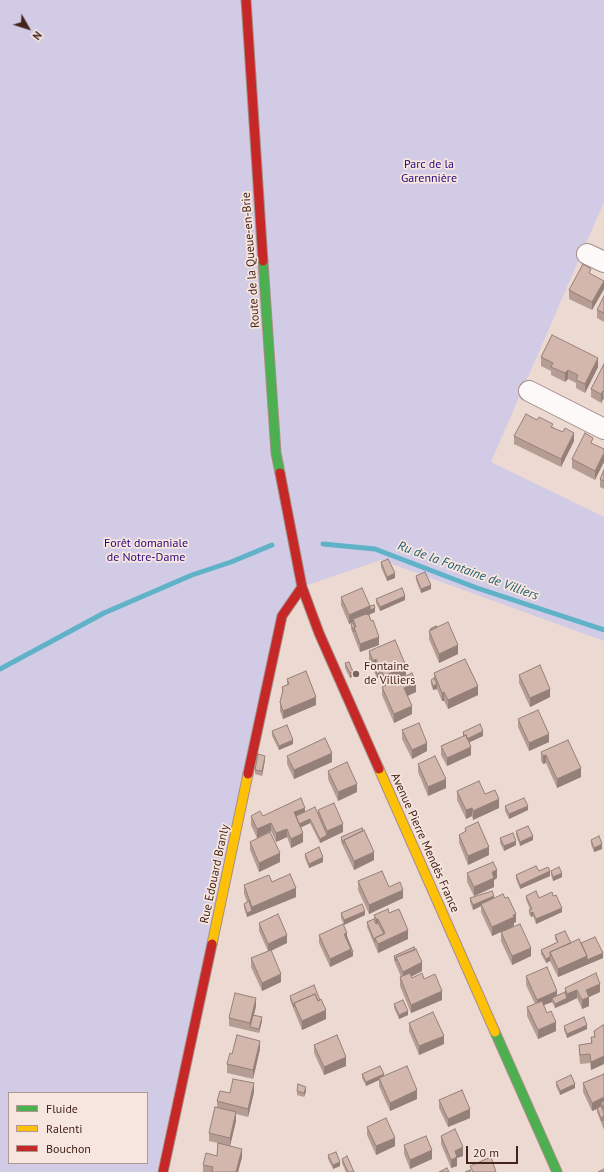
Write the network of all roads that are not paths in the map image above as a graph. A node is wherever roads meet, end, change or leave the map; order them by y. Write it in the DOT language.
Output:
graph roads {
  1 [pos="246,0"];
  2 [pos="529,391"];
  3 [pos="604,429"];
  4 [pos="289,518"];
  5 [pos="302,586"];
  6 [pos="163,1172"];
  7 [pos="557,1172"];
  1 -- 4 [label="main road, Route de la Queue-en-Brie"];
  2 -- 3 [label="street"];
  4 -- 5 [label="main road, Avenue Pierre Mendès France"];
  5 -- 6 [label="main road, Rue Edouard Branly"];
  5 -- 7 [label="main road, Avenue Pierre Mendès France"];
}
